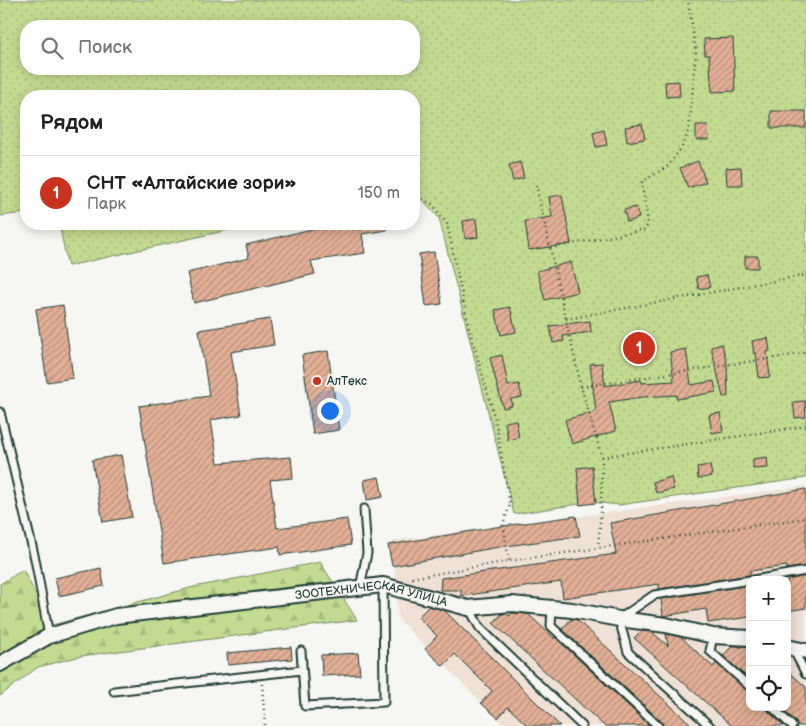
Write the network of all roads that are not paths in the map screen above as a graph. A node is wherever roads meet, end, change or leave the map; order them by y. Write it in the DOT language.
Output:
graph roads {
  1 [pos="0,412"];
  2 [pos="364,509"];
  3 [pos="806,571"];
  4 [pos="775,576"];
  5 [pos="746,581"];
  6 [pos="383,585"];
  7 [pos="360,588"];
  8 [pos="468,608"];
  9 [pos="552,608"];
  10 [pos="619,619"];
  11 [pos="49,636"];
  12 [pos="713,636"];
  13 [pos="746,638"];
  14 [pos="795,649"];
  15 [pos="301,651"];
  16 [pos="0,664"];
  17 [pos="302,670"];
  18 [pos="806,674"];
  19 [pos="746,683"];
  20 [pos="114,691"];
  21 [pos="776,711"];
  22 [pos="582,726"];
  23 [pos="658,726"];
  24 [pos="710,726"];
  25 [pos="792,726"];
  1 -- 11 [label="lane"];
  2 -- 7 [label="lane"];
  3 -- 4 [label="lane"];
  5 -- 10 [label="lane"];
  6 -- 7 [label="street, ЗООТЕХНИЧЕСКАЯ УЛИЦА"];
  6 -- 8 [label="street, ЗООТЕХНИЧЕСКАЯ УЛИЦА"];
  6 -- 17 [label="lane"];
  7 -- 11 [label="street, ЗООТЕХНИЧЕСКАЯ УЛИЦА"];
  8 -- 9 [label="street, ЗООТЕХНИЧЕСКАЯ УЛИЦА"];
  8 -- 22 [label="lane"];
  9 -- 10 [label="street, ЗООТЕХНИЧЕСКАЯ УЛИЦА"];
  9 -- 23 [label="lane"];
  10 -- 12 [label="street, ЗООТЕХНИЧЕСКАЯ УЛИЦА"];
  10 -- 24 [label="lane"];
  11 -- 16 [label="street, ЗООТЕХНИЧЕСКАЯ УЛИЦА"];
  12 -- 13 [label="street, ЗООТЕХНИЧЕСКАЯ УЛИЦА"];
  12 -- 19 [label="lane"];
  14 -- 18 [label="lane"];
  15 -- 17 [label="lane"];
  17 -- 20 [label="lane"];
  21 -- 25 [label="lane"];
}
